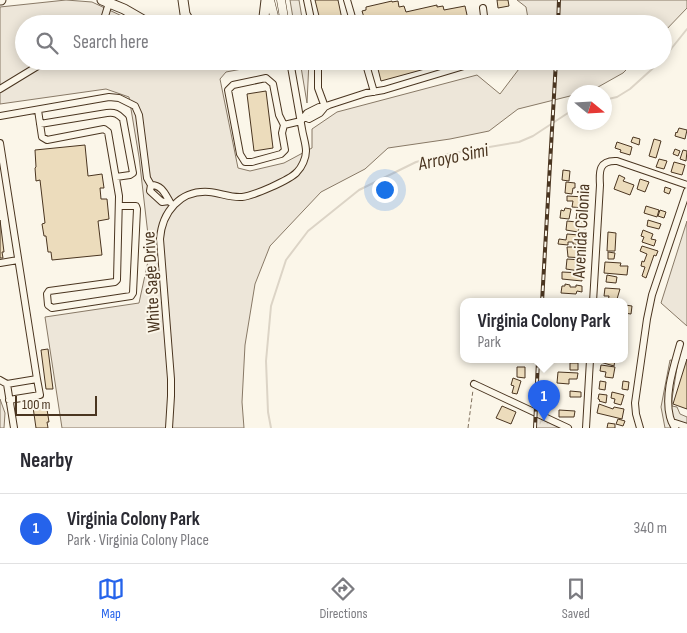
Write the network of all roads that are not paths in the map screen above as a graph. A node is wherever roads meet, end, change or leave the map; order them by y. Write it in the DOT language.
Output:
graph roads {
  1 [pos="182,0"];
  2 [pos="268,0"];
  3 [pos="281,0"];
  4 [pos="307,0"];
  5 [pos="347,0"];
  6 [pos="105,1"];
  7 [pos="483,8"];
  8 [pos="105,15"];
  9 [pos="134,15"];
  10 [pos="186,15"];
  11 [pos="264,15"];
  12 [pos="273,15"];
  13 [pos="284,15"];
  14 [pos="310,15"];
  15 [pos="351,15"];
  16 [pos="484,15"];
  17 [pos="31,70"];
  18 [pos="292,70"];
  19 [pos="318,70"];
  20 [pos="368,70"];
  21 [pos="450,70"];
  22 [pos="0,89"];
  23 [pos="374,92"];
  24 [pos="325,107"];
  25 [pos="38,110"];
  26 [pos="0,116"];
  27 [pos="303,119"];
  28 [pos="40,124"];
  29 [pos="284,125"];
  30 [pos="0,143"];
  31 [pos="116,177"];
  32 [pos="687,185"];
  33 [pos="687,191"];
  34 [pos="171,203"];
  35 [pos="119,206"];
  36 [pos="18,260"];
  37 [pos="0,263"];
  38 [pos="593,298"];
  39 [pos="680,344"];
  40 [pos="590,363"];
  41 [pos="37,379"];
  42 [pos="0,380"];
  43 [pos="7,384"];
  44 [pos="474,384"];
  45 [pos="9,400"];
  46 [pos="674,425"];
  47 [pos="687,426"];
  48 [pos="14,428"];
  49 [pos="169,428"];
  50 [pos="568,428"];
  51 [pos="586,428"];
  52 [pos="640,428"];
  1 -- 10 [label="highway"];
  2 -- 11 [label="highway"];
  2 -- 12 [label="main road"];
  3 -- 13 [label="main road"];
  4 -- 14 [label="street"];
  5 -- 15 [label="street"];
  6 -- 8 [label="street"];
  6 -- 9 [label="highway"];
  7 -- 16 [label="street"];
  17 -- 22 [label="street"];
  18 -- 27 [label="street"];
  19 -- 24 [label="street"];
  20 -- 23 [label="street"];
  21 -- 23 [label="street"];
  23 -- 24 [label="street"];
  24 -- 27 [label="street"];
  25 -- 26 [label="street"];
  25 -- 28 [label="street"];
  25 -- 34 [label="street"];
  27 -- 29 [label="street"];
  27 -- 34 [label="street"];
  28 -- 31 [label="street"];
  28 -- 31 [label="street"];
  29 -- 29 [label="street"];
  30 -- 36 [label="street"];
  31 -- 35 [label="street"];
  32 -- 38 [label="street, Avenida Colonia"];
  33 -- 52 [label="street"];
  34 -- 49 [label="street, White Sage Drive"];
  35 -- 35 [label="street"];
  36 -- 37 [label="street"];
  36 -- 41 [label="street"];
  39 -- 46 [label="street"];
  40 -- 51 [label="street"];
  41 -- 43 [label="street"];
  41 -- 45 [label="street"];
  42 -- 43 [label="street"];
  43 -- 45 [label="street"];
  44 -- 50 [label="street"];
  45 -- 48 [label="street"];
  46 -- 47 [label="street"];
}
